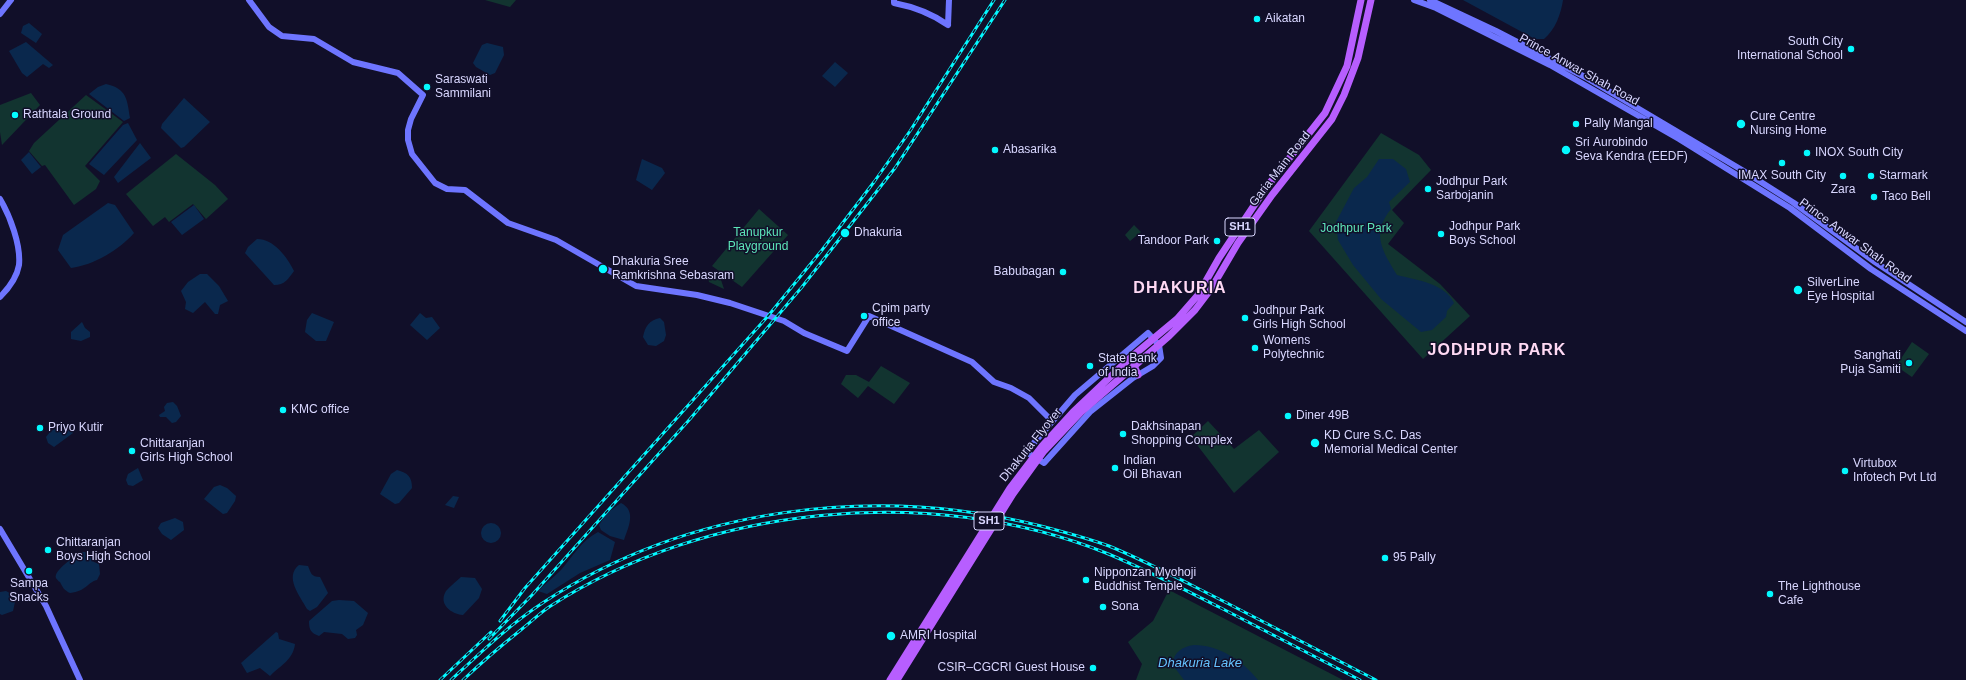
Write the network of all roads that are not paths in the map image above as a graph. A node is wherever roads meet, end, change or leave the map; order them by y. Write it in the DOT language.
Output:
graph roads {
  1 [pos="11,0"];
  2 [pos="249,0"];
  3 [pos="894,0"];
  4 [pos="949,0"];
  5 [pos="1361,0"];
  6 [pos="1371,0"];
  7 [pos="1414,0"];
  8 [pos="1430,0"];
  9 [pos="0,14"];
  10 [pos="0,199"];
  11 [pos="0,297"];
  12 [pos="1960,318"];
  13 [pos="1966,322"];
  14 [pos="1956,324"];
  15 [pos="1966,331"];
  16 [pos="1151,336"];
  17 [pos="1158,345"];
  18 [pos="1129,359"];
  19 [pos="1138,375"];
  20 [pos="1111,381"];
  21 [pos="1052,421"];
  22 [pos="0,529"];
  23 [pos="80,680"];
  24 [pos="890,680"];
  25 [pos="897,680"];
  1 -- 9 [label="main road"];
  2 -- 21 [label="main road"];
  3 -- 4 [label="main road"];
  5 -- 16 [label="main road, SH1"];
  6 -- 17 [label="main road, Garia Main Road / SH1"];
  7 -- 14 [label="main road, Prince Anwar Shah Road"];
  8 -- 12 [label="main road, Prince Anwar Shah Road"];
  10 -- 11 [label="main road"];
  12 -- 13 [label="main road, Prince Anwar Shah Road"];
  12 -- 14 [label="main road"];
  14 -- 15 [label="main road, Prince Anwar Shah Road"];
  16 -- 17 [label="main road"];
  16 -- 18 [label="main road, SH1"];
  17 -- 18 [label="main road, Garia Main Road / SH1"];
  17 -- 19 [label="main road"];
  18 -- 19 [label="main road"];
  18 -- 20 [label="main road, Dhakuria Flyover / SH1"];
  18 -- 21 [label="main road"];
  19 -- 21 [label="main road"];
  20 -- 24 [label="main road, Dhakuria Flyover / SH1"];
  20 -- 25 [label="main road, Dhakuria Flyover / SH1"];
  22 -- 23 [label="main road"];
}
